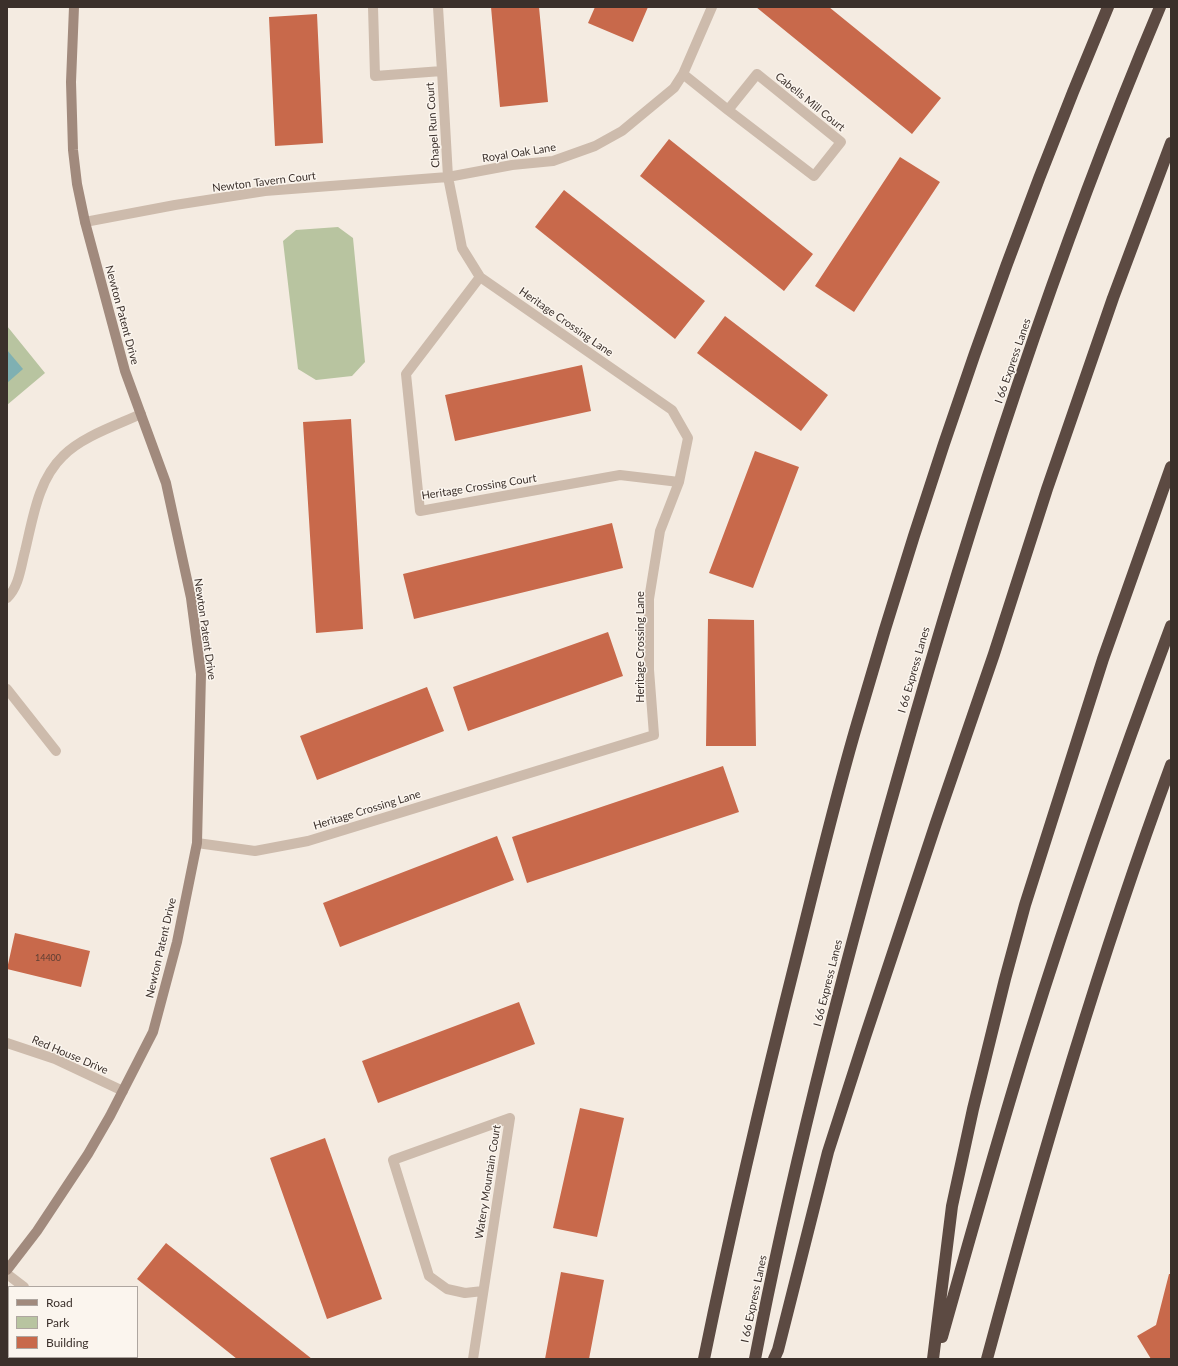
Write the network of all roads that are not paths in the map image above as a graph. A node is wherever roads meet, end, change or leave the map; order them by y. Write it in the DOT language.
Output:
graph roads {
  1 [pos="74,7"];
  2 [pos="372,7"];
  3 [pos="438,7"];
  4 [pos="712,7"];
  5 [pos="1104,7"];
  6 [pos="1108,7"];
  7 [pos="1160,7"];
  8 [pos="1090,49"];
  9 [pos="442,71"];
  10 [pos="684,74"];
  11 [pos="728,110"];
  12 [pos="1171,143"];
  13 [pos="448,177"];
  14 [pos="85,222"];
  15 [pos="480,277"];
  16 [pos="140,414"];
  17 [pos="1171,466"];
  18 [pos="679,482"];
  19 [pos="7,598"];
  20 [pos="1171,626"];
  21 [pos="7,689"];
  22 [pos="56,750"];
  23 [pos="1171,766"];
  24 [pos="197,843"];
  25 [pos="7,1043"];
  26 [pos="123,1091"];
  27 [pos="7,1270"];
  28 [pos="7,1274"];
  29 [pos="23,1286"];
  30 [pos="483,1291"];
  31 [pos="472,1359"];
  32 [pos="704,1359"];
  33 [pos="755,1359"];
  34 [pos="774,1359"];
  35 [pos="934,1359"];
  36 [pos="987,1359"];
  1 -- 14 [label="street, Newton Patent Drive"];
  2 -- 9 [label="street, Chapel Run Court"];
  3 -- 9 [label="street, Chapel Run Court"];
  4 -- 10 [label="street, Royal Oak Lane"];
  5 -- 8 [label="highway"];
  6 -- 8 [label="highway"];
  7 -- 33 [label="highway, I 66 Express Lanes"];
  8 -- 32 [label="highway"];
  9 -- 13 [label="street, Chapel Run Court"];
  10 -- 11 [label="street, Cabells Mill Court"];
  10 -- 13 [label="street, Royal Oak Lane"];
  11 -- 11 [label="street, Cabells Mill Court"];
  12 -- 34 [label="highway"];
  13 -- 14 [label="street, Newton Tavern Court"];
  13 -- 15 [label="street, Heritage Crossing Lane"];
  14 -- 16 [label="street, Newton Patent Drive"];
  15 -- 18 [label="street, Heritage Crossing Lane"];
  15 -- 18 [label="street, Heritage Crossing Court"];
  16 -- 19 [label="street"];
  16 -- 24 [label="street, Newton Patent Drive"];
  17 -- 35 [label="highway"];
  18 -- 24 [label="street, Heritage Crossing Lane"];
  20 -- 35 [label="highway"];
  21 -- 22 [label="street"];
  23 -- 36 [label="highway"];
  24 -- 26 [label="street, Newton Patent Drive"];
  25 -- 26 [label="street, Red House Drive"];
  26 -- 27 [label="street, Newton Patent Drive"];
  28 -- 29 [label="street"];
  30 -- 30 [label="street, Watery Mountain Court"];
  30 -- 31 [label="street, Watery Mountain Court"];
}
